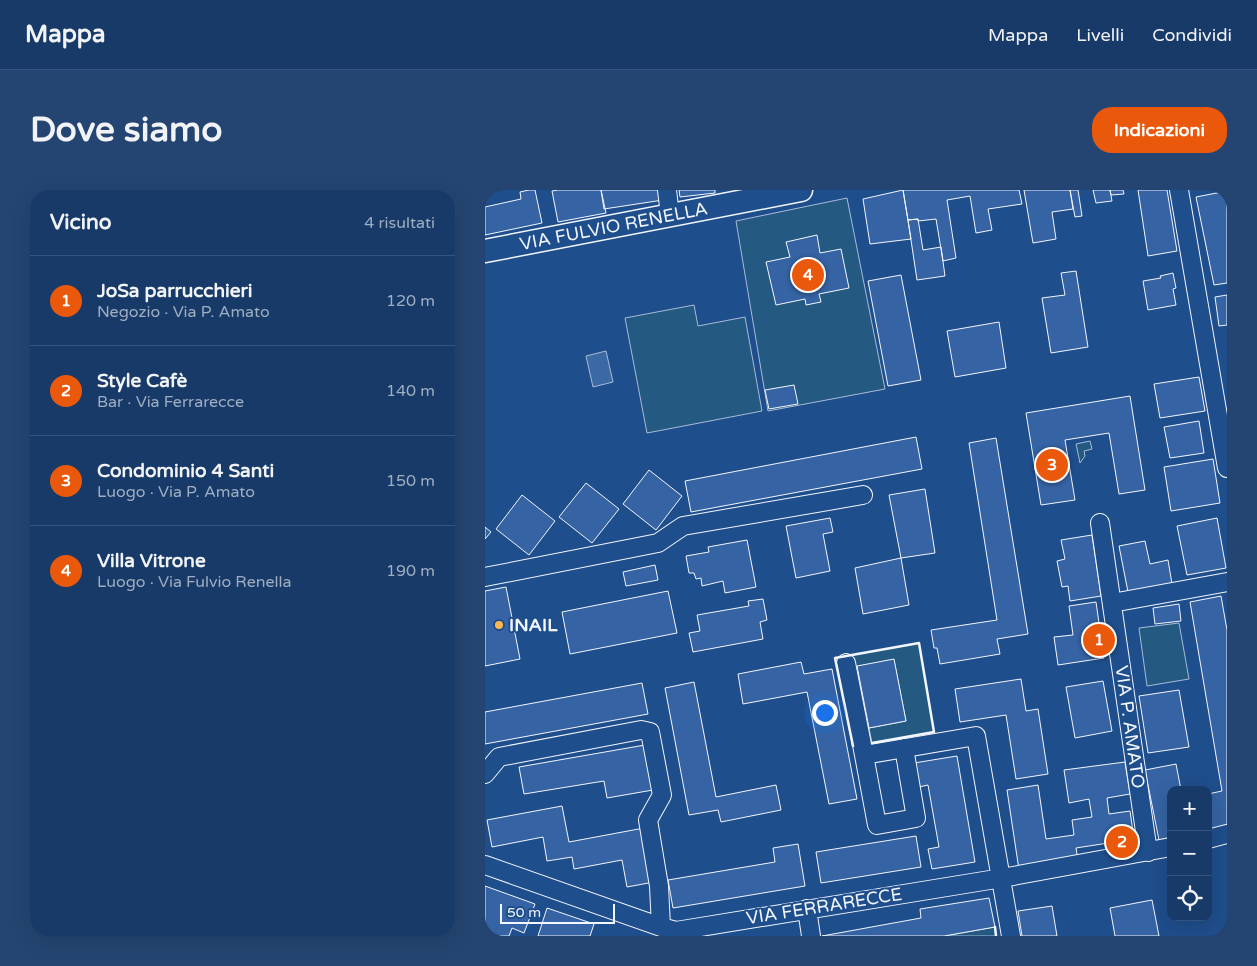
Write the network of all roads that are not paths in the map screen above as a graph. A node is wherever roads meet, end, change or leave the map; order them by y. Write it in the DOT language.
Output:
graph roads {
  1 [pos="667,190"];
  2 [pos="801,190"];
  3 [pos="1179,190"];
  4 [pos="670,215"];
  5 [pos="485,251"];
  6 [pos="1227,468"];
  7 [pos="863,495"];
  8 [pos="1100,523"];
  9 [pos="485,577"];
  10 [pos="1227,582"];
  11 [pos="1112,603"];
  12 [pos="846,663"];
  13 [pos="904,748"];
  14 [pos="864,755"];
  15 [pos="485,774"];
  16 [pos="1227,834"];
  17 [pos="1212,838"];
  18 [pos="1167,848"];
  19 [pos="1148,852"];
  20 [pos="485,865"];
  21 [pos="1002,878"];
  22 [pos="807,909"];
  23 [pos="672,931"];
  24 [pos="811,936"];
  25 [pos="1011,936"];
  1 -- 4 [label="street"];
  2 -- 4 [label="main road, VIA FULVIO RENELLA"];
  3 -- 6 [label="street"];
  4 -- 5 [label="main road, VIA FULVIO RENELLA"];
  7 -- 9 [label="street"];
  8 -- 11 [label="street, VIA P. AMATO"];
  10 -- 11 [label="street"];
  11 -- 19 [label="street, VIA P. AMATO"];
  12 -- 14 [label="street"];
  13 -- 14 [label="street"];
  13 -- 14 [label="street"];
  13 -- 21 [label="street"];
  15 -- 23 [label="street"];
  16 -- 17 [label="street"];
  18 -- 19 [label="street, VIA FERRARECCE"];
  19 -- 21 [label="street, VIA FERRARECCE"];
  20 -- 23 [label="street, VIA FERRARECCE"];
  21 -- 22 [label="street, VIA FERRARECCE"];
  21 -- 25 [label="street"];
  22 -- 23 [label="street, VIA FERRARECCE"];
  22 -- 24 [label="street"];
}
